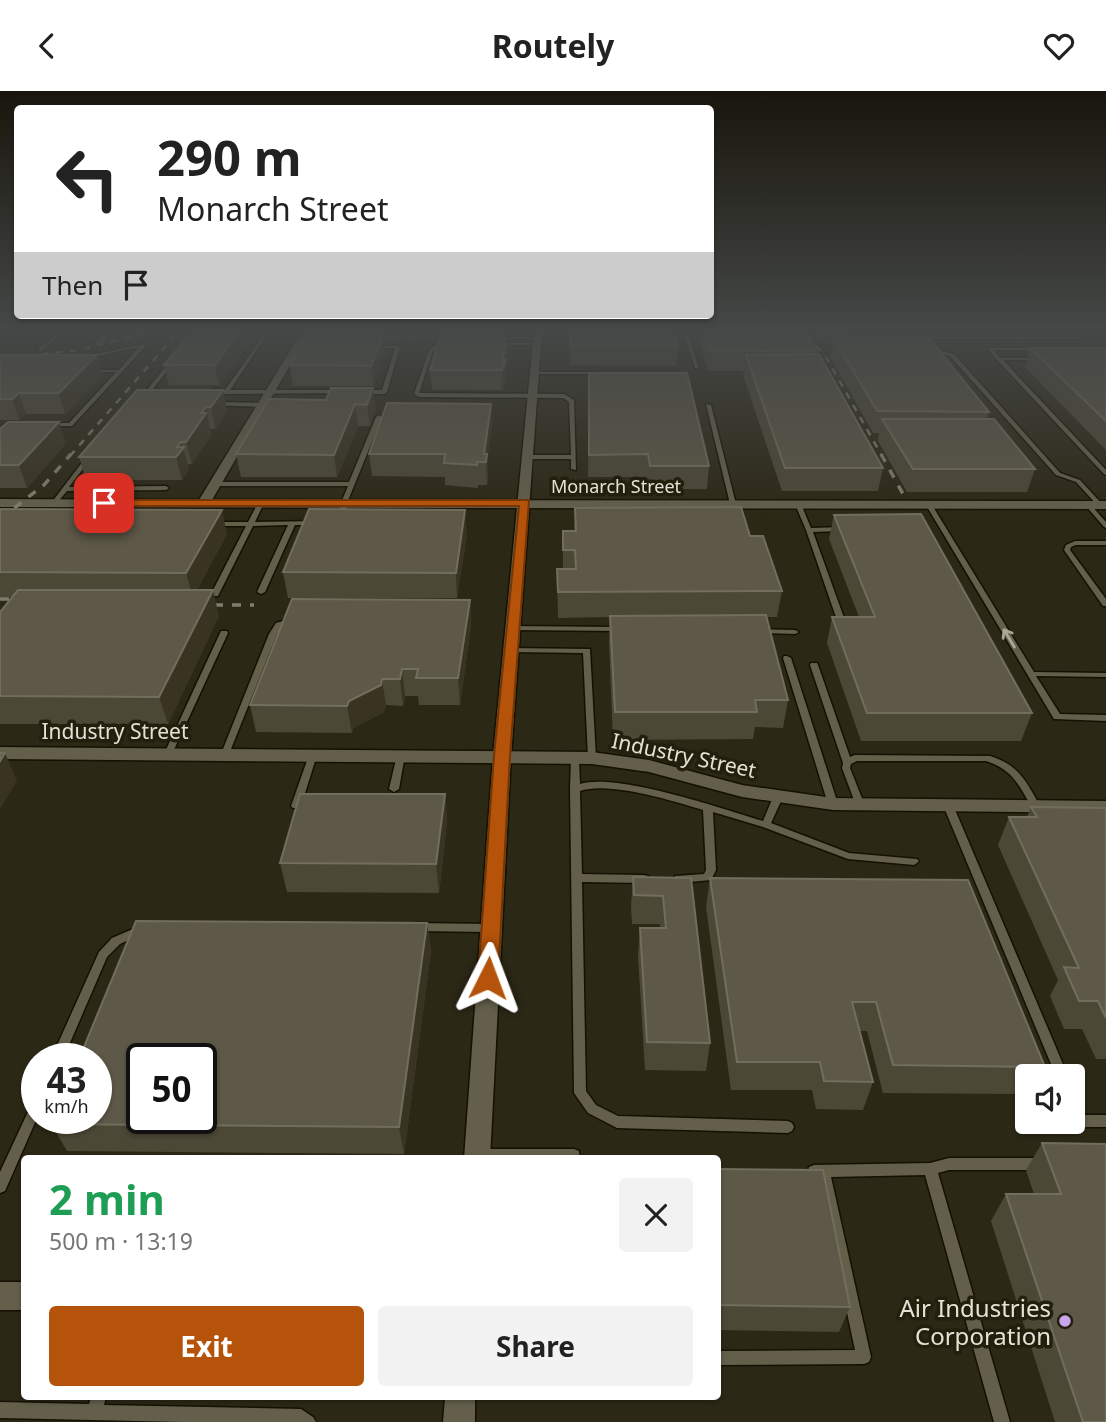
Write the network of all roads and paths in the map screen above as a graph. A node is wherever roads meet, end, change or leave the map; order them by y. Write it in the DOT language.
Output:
graph roads {
  1 [pos="100,393"];
  2 [pos="147,393"];
  3 [pos="268,393"];
  4 [pos="416,393"];
  5 [pos="986,393"];
  6 [pos="1031,393"];
  7 [pos="533,396"];
  8 [pos="141,402"];
  9 [pos="210,404"];
  10 [pos="262,405"];
  11 [pos="709,405"];
  12 [pos="379,417"];
  13 [pos="47,425"];
  14 [pos="96,450"];
  15 [pos="528,457"];
  16 [pos="573,457"];
  17 [pos="573,469"];
  18 [pos="1106,473"];
  19 [pos="215,484"];
  20 [pos="352,484"];
  21 [pos="166,488"];
  22 [pos="65,489"];
  23 [pos="0,503"];
  24 [pos="54,503"];
  25 [pos="203,503"];
  26 [pos="261,503"];
  27 [pos="344,503"];
  28 [pos="525,503"];
  29 [pos="733,504"];
  30 [pos="798,504"];
  31 [pos="929,505"];
  32 [pos="1098,505"];
  33 [pos="340,519"];
  34 [pos="350,520"];
  35 [pos="198,523"];
  36 [pos="250,524"];
  37 [pos="292,524"];
  38 [pos="1106,526"];
  39 [pos="857,528"];
  40 [pos="809,530"];
  41 [pos="1106,543"];
  42 [pos="261,592"];
  43 [pos="215,594"];
  44 [pos="1106,604"];
  45 [pos="306,616"];
  46 [pos="843,627"];
  47 [pos="513,628"];
  48 [pos="624,629"];
  49 [pos="755,631"];
  50 [pos="794,632"];
  51 [pos="224,633"];
  52 [pos="512,650"];
  53 [pos="788,658"];
  54 [pos="814,665"];
  55 [pos="1032,674"];
  56 [pos="1106,675"];
  57 [pos="1106,718"];
  58 [pos="0,753"];
  59 [pos="168,754"];
  60 [pos="225,754"];
  61 [pos="313,755"];
  62 [pos="401,755"];
  63 [pos="502,756"];
  64 [pos="583,758"];
  65 [pos="846,763"];
  66 [pos="394,789"];
  67 [pos="575,789"];
  68 [pos="778,797"];
  69 [pos="833,804"];
  70 [pos="296,806"];
  71 [pos="859,806"];
  72 [pos="948,806"];
  73 [pos="1035,806"];
  74 [pos="1106,807"];
  75 [pos="708,808"];
  76 [pos="765,825"];
  77 [pos="914,862"];
  78 [pos="576,878"];
  79 [pos="656,879"];
  80 [pos="670,879"];
  81 [pos="149,927"];
  82 [pos="407,927"];
  83 [pos="491,927"];
  84 [pos="64,1043"];
  85 [pos="1057,1064"];
  86 [pos="1085,1121"];
  87 [pos="1106,1121"];
  88 [pos="788,1127"];
  89 [pos="24,1134"];
  90 [pos="477,1155"];
  91 [pos="1054,1164"];
  92 [pos="930,1169"];
  93 [pos="797,1171"];
  94 [pos="823,1171"];
  95 [pos="0,1187"];
  96 [pos="0,1296"];
  97 [pos="21,1296"];
  98 [pos="721,1358"];
  99 [pos="98,1400"];
  100 [pos="460,1400"];
  101 [pos="0,1410"];
  102 [pos="94,1413"];
  103 [pos="308,1422"];
  104 [pos="458,1422"];
  105 [pos="1002,1422"];
  1 -- 13 [label="lane"];
  2 -- 8 [label="lane"];
  3 -- 10 [label="street"];
  4 -- 7 [label="lane"];
  5 -- 32 [label="lane"];
  6 -- 18 [label="lane"];
  7 -- 15 [label="street"];
  7 -- 16 [label="lane"];
  9 -- 10 [label="lane"];
  10 -- 19 [label="street"];
  11 -- 29 [label="lane"];
  12 -- 20 [label="lane"];
  14 -- 22 [label="lane"];
  15 -- 16 [label="lane"];
  15 -- 28 [label="street"];
  16 -- 17 [label="lane"];
  19 -- 20 [label="lane"];
  19 -- 25 [label="street"];
  20 -- 27 [label="lane"];
  21 -- 22 [label="lane"];
  22 -- 24 [label="lane"];
  23 -- 24 [label="street, Monarch Street"];
  24 -- 25 [label="street, Monarch Street"];
  25 -- 26 [label="street, Monarch Street"];
  26 -- 27 [label="street, Monarch Street"];
  26 -- 36 [label="lane"];
  27 -- 28 [label="street, Monarch Street"];
  27 -- 33 [label="lane"];
  28 -- 29 [label="street, Monarch Street"];
  28 -- 47 [label="street"];
  29 -- 30 [label="street, Monarch Street"];
  30 -- 31 [label="street, Monarch Street"];
  30 -- 40 [label="lane"];
  31 -- 32 [label="street, Monarch Street"];
  55 -- 31 [label="lane, one-way"];
  32 -- 38 [label="lane"];
  33 -- 34 [label="lane"];
  33 -- 37 [label="lane"];
  35 -- 36 [label="lane"];
  36 -- 37 [label="lane"];
  36 -- 43 [label="lane"];
  37 -- 42 [label="lane"];
  39 -- 40 [label="lane"];
  40 -- 46 [label="lane"];
  41 -- 44 [label="lane"];
  45 -- 60 [label="lane"];
  47 -- 48 [label="lane"];
  47 -- 52 [label="street"];
  49 -- 50 [label="lane"];
  51 -- 59 [label="lane"];
  52 -- 63 [label="street"];
  52 -- 64 [label="lane"];
  53 -- 69 [label="lane"];
  54 -- 65 [label="lane"];
  55 -- 56 [label="lane"];
  55 -- 57 [label="lane"];
  58 -- 59 [label="street, Industry Street"];
  59 -- 60 [label="street, Industry Street"];
  60 -- 61 [label="street, Industry Street"];
  61 -- 62 [label="street, Industry Street"];
  61 -- 70 [label="lane"];
  62 -- 63 [label="street, Industry Street"];
  62 -- 66 [label="lane"];
  63 -- 64 [label="street, Industry Street"];
  63 -- 83 [label="street"];
  64 -- 67 [label="lane"];
  64 -- 68 [label="street, Industry Street"];
  65 -- 71 [label="lane"];
  65 -- 73 [label="lane"];
  67 -- 75 [label="lane"];
  67 -- 78 [label="lane"];
  68 -- 69 [label="street, Industry Street"];
  68 -- 76 [label="lane"];
  69 -- 71 [label="street, Industry Street"];
  71 -- 72 [label="street, Industry Street"];
  72 -- 73 [label="street, Industry Street"];
  72 -- 85 [label="lane"];
  73 -- 74 [label="street, Industry Street"];
  75 -- 76 [label="lane"];
  75 -- 80 [label="lane"];
  76 -- 77 [label="lane"];
  78 -- 79 [label="lane"];
  78 -- 88 [label="lane"];
  81 -- 84 [label="lane"];
  82 -- 83 [label="lane"];
  83 -- 90 [label="street"];
  86 -- 87 [label="lane"];
  89 -- 95 [label="lane"];
  91 -- 92 [label="lane"];
  92 -- 94 [label="lane"];
  92 -- 105 [label="lane"];
  93 -- 94 [label="lane"];
  94 -- 98 [label="lane"];
  96 -- 97 [label="street"];
  99 -- 102 [label="lane"];
  100 -- 104 [label="street"];
  101 -- 102 [label="lane"];
  102 -- 103 [label="lane"];
}
